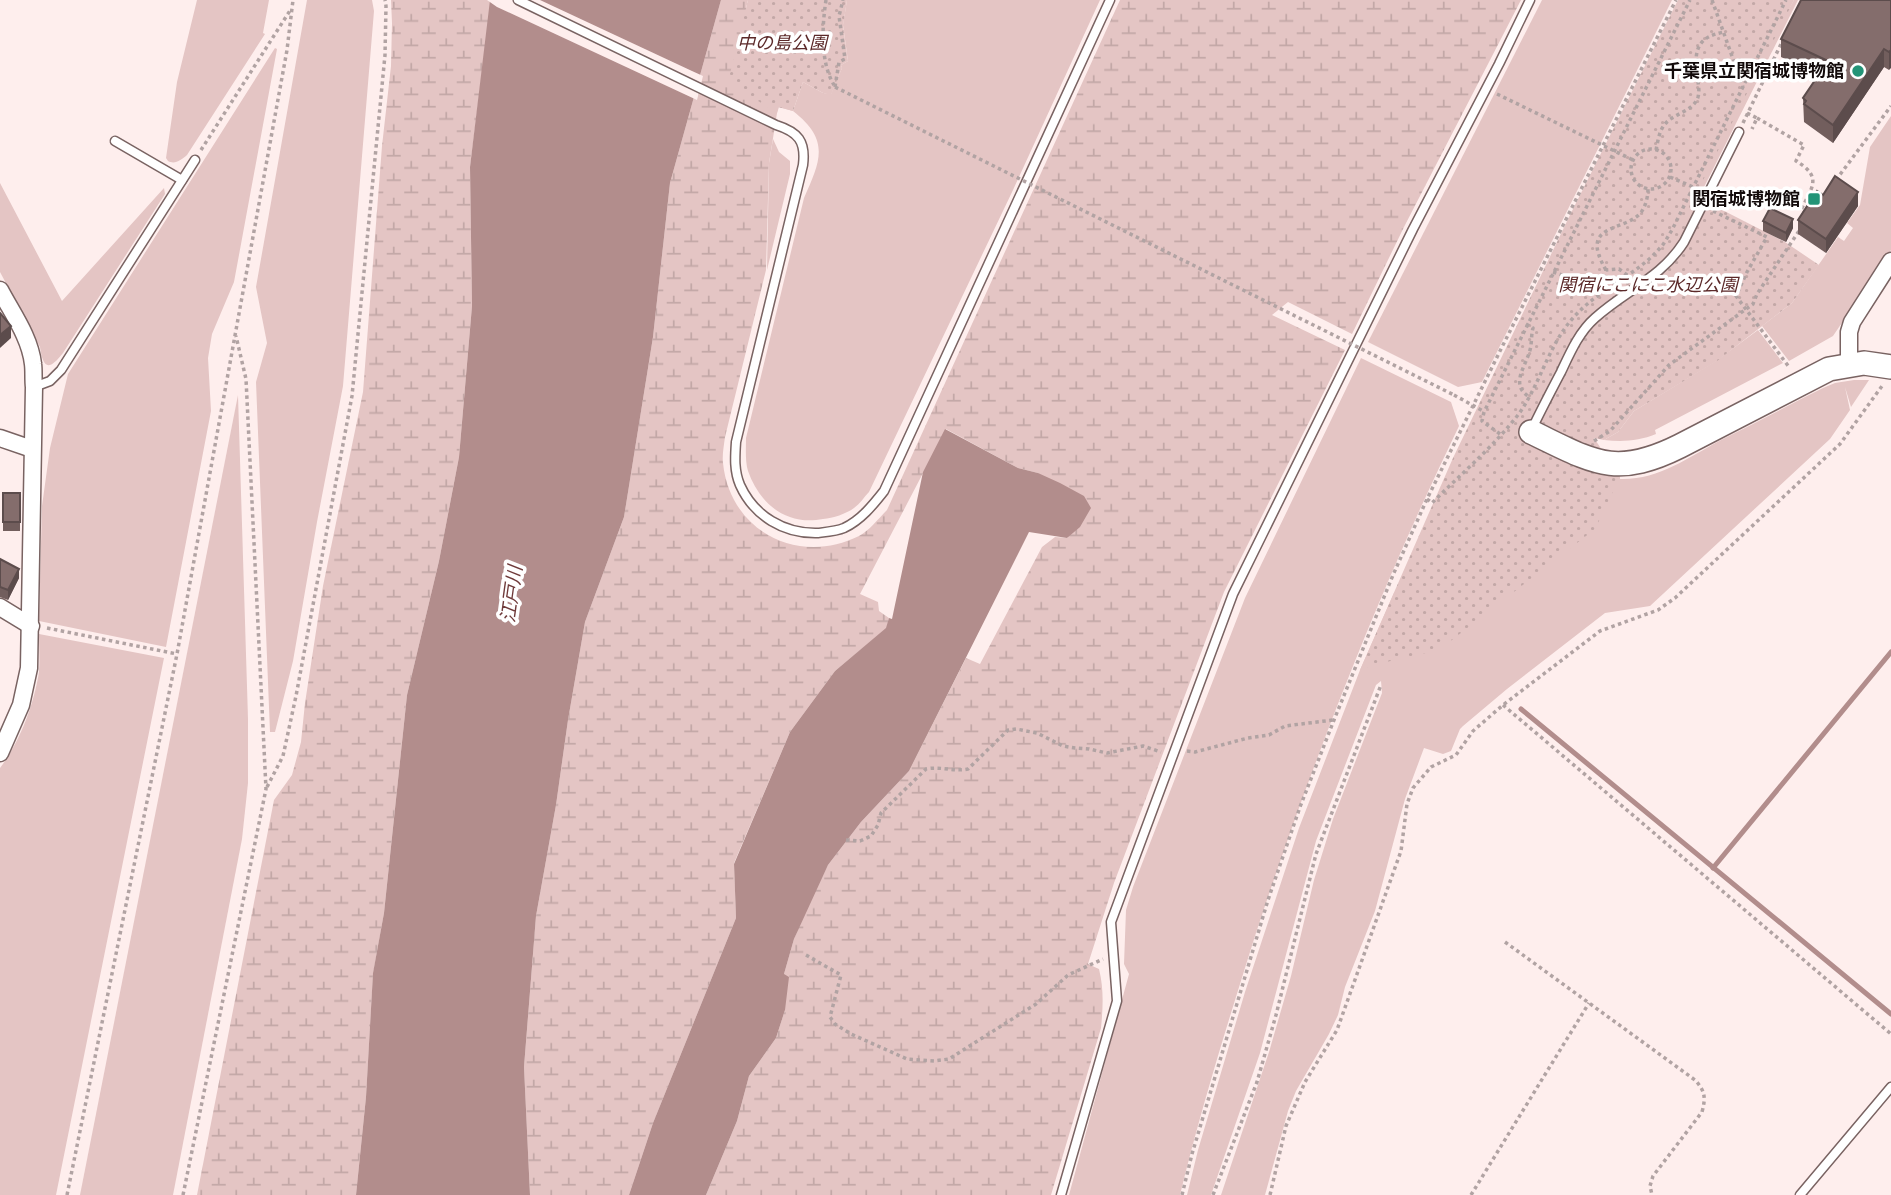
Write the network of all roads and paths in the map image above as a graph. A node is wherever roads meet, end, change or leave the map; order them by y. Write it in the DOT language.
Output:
graph roads {
  1 [pos="293,0"];
  2 [pos="385,0"];
  3 [pos="518,0"];
  4 [pos="826,0"];
  5 [pos="843,0"];
  6 [pos="1110,0"];
  7 [pos="1530,0"];
  8 [pos="1676,0"];
  9 [pos="1690,0"];
  10 [pos="1712,0"];
  11 [pos="1786,0"];
  12 [pos="292,8"];
  13 [pos="1724,32"];
  14 [pos="1786,34"];
  15 [pos="835,87"];
  16 [pos="1486,89"];
  17 [pos="1743,89"];
  18 [pos="1891,106"];
  19 [pos="1747,113"];
  20 [pos="1757,118"];
  21 [pos="1739,132"];
  22 [pos="1748,137"];
  23 [pos="115,141"];
  24 [pos="1603,146"];
  25 [pos="1656,150"];
  26 [pos="1614,151"];
  27 [pos="195,160"];
  28 [pos="1633,160"];
  29 [pos="1670,177"];
  30 [pos="182,180"];
  31 [pos="1832,186"];
  32 [pos="1693,187"];
  33 [pos="1648,189"];
  34 [pos="1711,210"];
  35 [pos="1765,225"];
  36 [pos="1789,226"];
  37 [pos="1799,231"];
  38 [pos="1760,233"];
  39 [pos="1891,261"];
  40 [pos="1606,270"];
  41 [pos="1553,272"];
  42 [pos="1627,275"];
  43 [pos="1602,280"];
  44 [pos="0,290"];
  45 [pos="1605,291"];
  46 [pos="1746,309"];
  47 [pos="1526,324"];
  48 [pos="235,333"];
  49 [pos="1849,365"];
  50 [pos="1789,367"];
  51 [pos="1887,375"];
  52 [pos="34,387"];
  53 [pos="1528,396"];
  54 [pos="1474,405"];
  55 [pos="1484,412"];
  56 [pos="1531,432"];
  57 [pos="1500,434"];
  58 [pos="0,438"];
  59 [pos="1594,441"];
  60 [pos="32,449"];
  61 [pos="1427,499"];
  62 [pos="0,608"];
  63 [pos="36,626"];
  64 [pos="177,654"];
  65 [pos="1381,685"];
  66 [pos="1503,705"];
  67 [pos="1334,720"];
  68 [pos="0,753"];
  69 [pos="1174,753"];
  70 [pos="266,789"];
  71 [pos="846,840"];
  72 [pos="1505,942"];
  73 [pos="806,955"];
  74 [pos="1114,955"];
  75 [pos="1589,1003"];
  76 [pos="1891,1034"];
  77 [pos="1891,1087"];
  78 [pos="67,1195"];
  79 [pos="183,1195"];
  80 [pos="1061,1195"];
  81 [pos="1182,1195"];
  82 [pos="1213,1195"];
  83 [pos="1270,1195"];
  84 [pos="1471,1195"];
  85 [pos="1651,1195"];
  86 [pos="1800,1195"];
  1 -- 12 [label="path"];
  2 -- 70 [label="path"];
  3 -- 6 [label="lane"];
  4 -- 15 [label="path"];
  5 -- 15 [label="path"];
  7 -- 16 [label="lane"];
  8 -- 24 [label="path"];
  9 -- 26 [label="path"];
  10 -- 13 [label="path"];
  11 -- 17 [label="path"];
  12 -- 27 [label="path"];
  12 -- 48 [label="path"];
  13 -- 17 [label="path"];
  13 -- 25 [label="path"];
  14 -- 19 [label="path"];
  15 -- 54 [label="path, bridge"];
  16 -- 24 [label="path"];
  16 -- 69 [label="lane"];
  17 -- 32 [label="path"];
  18 -- 31 [label="path"];
  19 -- 20 [label="path"];
  19 -- 21 [label="path"];
  20 -- 22 [label="path"];
  20 -- 37 [label="path"];
  21 -- 56 [label="lane"];
  23 -- 30 [label="lane"];
  24 -- 26 [label="path"];
  24 -- 54 [label="path"];
  25 -- 28 [label="path"];
  25 -- 29 [label="path"];
  26 -- 28 [label="path"];
  26 -- 41 [label="path"];
  27 -- 30 [label="lane"];
  28 -- 33 [label="path"];
  29 -- 32 [label="path"];
  29 -- 33 [label="path"];
  30 -- 52 [label="lane"];
  32 -- 42 [label="path"];
  33 -- 40 [label="path"];
  34 -- 38 [label="path"];
  35 -- 38 [label="path"];
  36 -- 37 [label="path"];
  37 -- 46 [label="path"];
  38 -- 46 [label="path"];
  39 -- 49 [label="street"];
  40 -- 42 [label="path"];
  40 -- 43 [label="path"];
  41 -- 43 [label="path"];
  41 -- 47 [label="path"];
  42 -- 45 [label="path"];
  43 -- 45 [label="path"];
  44 -- 52 [label="street"];
  45 -- 53 [label="path"];
  46 -- 50 [label="path"];
  46 -- 59 [label="path"];
  47 -- 53 [label="path"];
  47 -- 55 [label="path"];
  48 -- 64 [label="path"];
  48 -- 70 [label="path"];
  49 -- 51 [label="street"];
  49 -- 56 [label="street"];
  51 -- 66 [label="path"];
  52 -- 60 [label="street"];
  53 -- 57 [label="path"];
  54 -- 55 [label="path"];
  54 -- 61 [label="path"];
  55 -- 57 [label="path"];
  57 -- 61 [label="path"];
  58 -- 60 [label="street"];
  60 -- 63 [label="street"];
  61 -- 67 [label="path"];
  62 -- 63 [label="street"];
  63 -- 64 [label="path"];
  63 -- 68 [label="street"];
  64 -- 78 [label="path"];
  65 -- 82 [label="path"];
  66 -- 76 [label="path"];
  66 -- 83 [label="path"];
  67 -- 69 [label="path"];
  67 -- 81 [label="path"];
  69 -- 71 [label="path"];
  69 -- 74 [label="lane"];
  70 -- 79 [label="path"];
  72 -- 75 [label="path"];
  73 -- 74 [label="path"];
  74 -- 80 [label="lane"];
  75 -- 84 [label="path"];
  75 -- 85 [label="path"];
  77 -- 86 [label="lane"];
}
